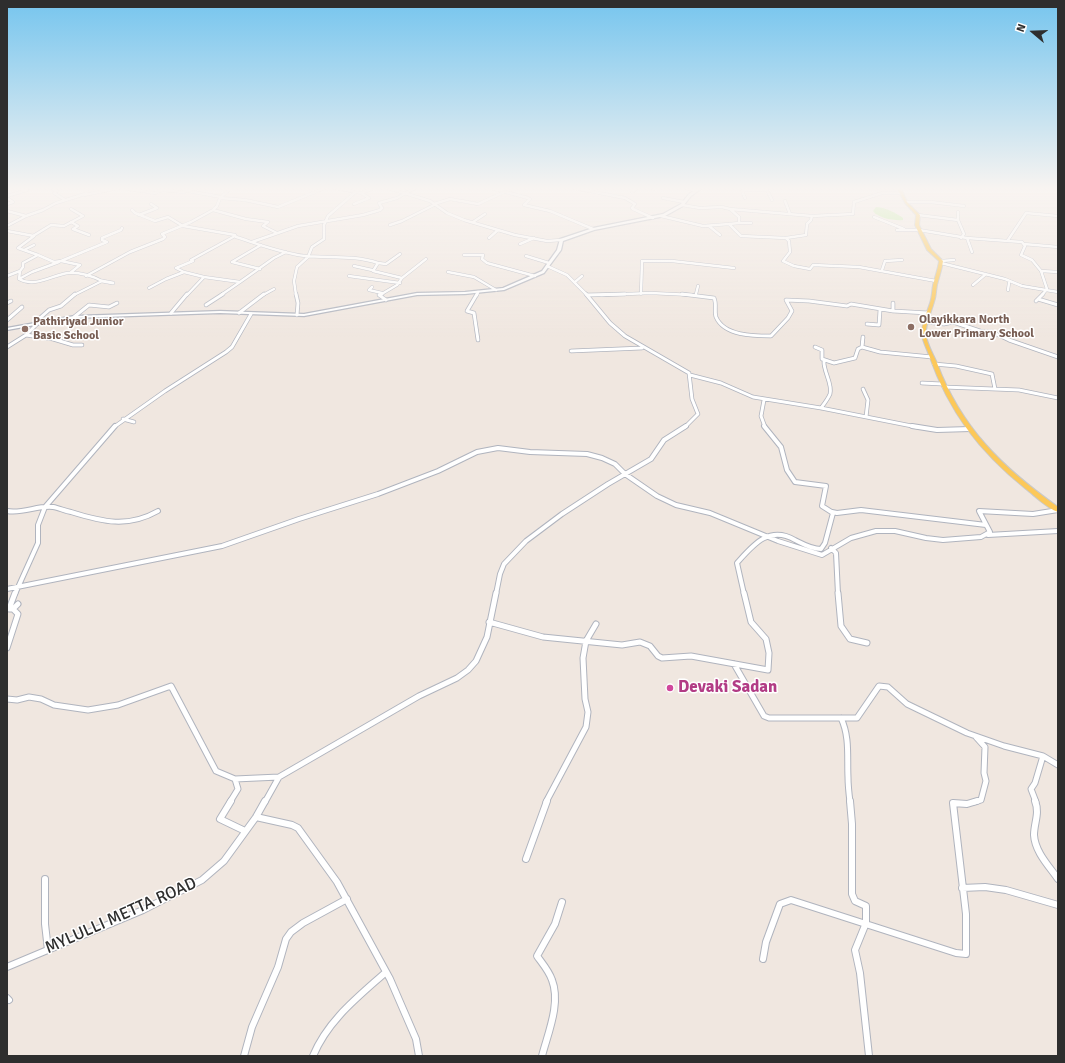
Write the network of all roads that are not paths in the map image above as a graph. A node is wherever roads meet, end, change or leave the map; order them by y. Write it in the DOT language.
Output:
graph roads {
  1 [pos="31,238"];
  2 [pos="103,238"];
  3 [pos="165,238"];
  4 [pos="232,238"];
  5 [pos="238,238"];
  6 [pos="264,238"];
  7 [pos="324,238"];
  8 [pos="534,238"];
  9 [pos="568,238"];
  10 [pos="777,238"];
  11 [pos="786,238"];
  12 [pos="923,238"];
  13 [pos="961,238"];
  14 [pos="967,238"];
  15 [pos="561,240"];
  16 [pos="1008,240"];
  17 [pos="252,242"];
  18 [pos="520,244"];
  19 [pos="1024,244"];
  20 [pos="34,245"];
  21 [pos="262,245"];
  22 [pos="1058,247"];
  23 [pos="24,250"];
  24 [pos="286,252"];
  25 [pos="972,252"];
  26 [pos="38,254"];
  27 [pos="400,254"];
  28 [pos="464,255"];
  29 [pos="309,256"];
  30 [pos="526,256"];
  31 [pos="426,259"];
  32 [pos="902,260"];
  33 [pos="954,260"];
  34 [pos="60,262"];
  35 [pos="941,262"];
  36 [pos="378,263"];
  37 [pos="548,264"];
  38 [pos="354,266"];
  39 [pos="260,268"];
  40 [pos="734,268"];
  41 [pos="372,270"];
  42 [pos="882,270"];
  43 [pos="20,271"];
  44 [pos="1041,271"];
  45 [pos="70,272"];
  46 [pos="184,272"];
  47 [pos="448,272"];
  48 [pos="1058,272"];
  49 [pos="986,274"];
  50 [pos="7,276"];
  51 [pos="86,276"];
  52 [pos="349,276"];
  53 [pos="535,276"];
  54 [pos="582,276"];
  55 [pos="204,277"];
  56 [pos="402,278"];
  57 [pos="20,279"];
  58 [pos="102,281"];
  59 [pos="936,281"];
  60 [pos="240,282"];
  61 [pos="575,282"];
  62 [pos="114,283"];
  63 [pos="400,283"];
  64 [pos="1009,283"];
  65 [pos="973,285"];
  66 [pos="698,286"];
  67 [pos="372,287"];
  68 [pos="149,288"];
  69 [pos="274,289"];
  70 [pos="1047,289"];
  71 [pos="496,290"];
  72 [pos="1008,290"];
  73 [pos="478,292"];
  74 [pos="1058,292"];
  75 [pos="382,293"];
  76 [pos="641,294"];
  77 [pos="696,294"];
  78 [pos="587,295"];
  79 [pos="386,300"];
  80 [pos="11,301"];
  81 [pos="7,303"];
  82 [pos="117,303"];
  83 [pos="893,303"];
  84 [pos="206,305"];
  85 [pos="1058,305"];
  86 [pos="22,307"];
  87 [pos="880,310"];
  88 [pos="892,312"];
  89 [pos="170,313"];
  90 [pos="239,313"];
  91 [pos="251,314"];
  92 [pos="928,314"];
  93 [pos="297,316"];
  94 [pos="74,317"];
  95 [pos="7,320"];
  96 [pos="925,322"];
  97 [pos="37,324"];
  98 [pos="867,324"];
  99 [pos="7,329"];
  100 [pos="26,336"];
  101 [pos="863,337"];
  102 [pos="478,340"];
  103 [pos="82,346"];
  104 [pos="7,347"];
  105 [pos="814,347"];
  106 [pos="862,347"];
  107 [pos="644,348"];
  108 [pos="571,351"];
  109 [pos="932,357"];
  110 [pos="1058,357"];
  111 [pos="824,361"];
  112 [pos="934,364"];
  113 [pos="690,375"];
  114 [pos="922,383"];
  115 [pos="943,386"];
  116 [pos="864,389"];
  117 [pos="996,389"];
  118 [pos="1058,398"];
  119 [pos="764,400"];
  120 [pos="821,408"];
  121 [pos="866,417"];
  122 [pos="123,419"];
  123 [pos="134,422"];
  124 [pos="970,429"];
  125 [pos="625,474"];
  126 [pos="45,507"];
  127 [pos="1058,510"];
  128 [pos="7,511"];
  129 [pos="158,511"];
  130 [pos="832,512"];
  131 [pos="986,525"];
  132 [pos="1058,531"];
  133 [pos="987,535"];
  134 [pos="768,537"];
  135 [pos="831,548"];
  136 [pos="16,588"];
  137 [pos="7,589"];
  138 [pos="18,604"];
  139 [pos="13,609"];
  140 [pos="489,622"];
  141 [pos="596,624"];
  142 [pos="586,641"];
  143 [pos="867,643"];
  144 [pos="7,648"];
  145 [pos="734,664"];
  146 [pos="7,699"];
  147 [pos="841,718"];
  148 [pos="976,737"];
  149 [pos="1043,756"];
  150 [pos="1058,765"];
  151 [pos="279,777"];
  152 [pos="235,779"];
  153 [pos="256,817"];
  154 [pos="245,831"];
  155 [pos="526,859"];
  156 [pos="45,879"];
  157 [pos="1058,879"];
  158 [pos="962,888"];
  159 [pos="347,899"];
  160 [pos="562,902"];
  161 [pos="1058,905"];
  162 [pos="866,923"];
  163 [pos="48,950"];
  164 [pos="763,959"];
  165 [pos="7,967"];
  166 [pos="386,972"];
  167 [pos="244,1056"];
  168 [pos="313,1056"];
  169 [pos="419,1056"];
  170 [pos="542,1056"];
  171 [pos="870,1056"];
  1 -- 23 [label="street"];
  2 -- 34 [label="street"];
  3 -- 51 [label="street"];
  4 -- 46 [label="street"];
  5 -- 17 [label="street"];
  6 -- 17 [label="street"];
  7 -- 29 [label="street"];
  8 -- 15 [label="street"];
  8 -- 18 [label="street"];
  9 -- 15 [label="main road"];
  10 -- 11 [label="street"];
  11 -- 42 [label="street"];
  12 -- 35 [label="main road"];
  13 -- 14 [label="street"];
  14 -- 16 [label="street"];
  14 -- 25 [label="street"];
  15 -- 37 [label="main road"];
  16 -- 19 [label="street"];
  17 -- 21 [label="street"];
  19 -- 22 [label="street"];
  19 -- 44 [label="street"];
  20 -- 23 [label="street"];
  21 -- 24 [label="street"];
  21 -- 39 [label="street"];
  23 -- 26 [label="street"];
  24 -- 29 [label="street"];
  24 -- 39 [label="street"];
  26 -- 34 [label="street"];
  26 -- 43 [label="street"];
  27 -- 36 [label="street"];
  28 -- 53 [label="street"];
  29 -- 36 [label="street"];
  29 -- 93 [label="street"];
  30 -- 37 [label="street"];
  31 -- 56 [label="street"];
  32 -- 42 [label="street"];
  33 -- 35 [label="street"];
  34 -- 45 [label="street"];
  34 -- 57 [label="street"];
  35 -- 49 [label="street"];
  35 -- 59 [label="main road"];
  36 -- 41 [label="street"];
  37 -- 53 [label="main road"];
  37 -- 61 [label="street"];
  38 -- 41 [label="street"];
  39 -- 60 [label="street"];
  40 -- 76 [label="street"];
  41 -- 56 [label="street"];
  42 -- 59 [label="street"];
  43 -- 50 [label="street"];
  43 -- 57 [label="street"];
  44 -- 48 [label="street"];
  44 -- 70 [label="street"];
  45 -- 51 [label="street"];
  45 -- 57 [label="street"];
  46 -- 55 [label="street"];
  46 -- 68 [label="street"];
  47 -- 71 [label="street"];
  49 -- 64 [label="street"];
  49 -- 65 [label="street"];
  51 -- 58 [label="street"];
  52 -- 63 [label="street"];
  53 -- 71 [label="main road"];
  54 -- 61 [label="street"];
  55 -- 60 [label="street"];
  55 -- 89 [label="street"];
  56 -- 63 [label="street"];
  58 -- 62 [label="street"];
  58 -- 97 [label="street"];
  59 -- 92 [label="main road"];
  60 -- 84 [label="street"];
  61 -- 78 [label="street"];
  63 -- 75 [label="street"];
  64 -- 70 [label="street"];
  64 -- 72 [label="street"];
  66 -- 77 [label="street"];
  67 -- 75 [label="street"];
  69 -- 90 [label="street"];
  70 -- 74 [label="street"];
  70 -- 85 [label="street"];
  71 -- 73 [label="main road"];
  73 -- 79 [label="main road"];
  73 -- 102 [label="street"];
  75 -- 79 [label="street"];
  76 -- 77 [label="street"];
  76 -- 78 [label="street"];
  77 -- 87 [label="street"];
  78 -- 107 [label="street"];
  79 -- 93 [label="main road"];
  80 -- 81 [label="street"];
  82 -- 94 [label="street"];
  83 -- 88 [label="street"];
  86 -- 95 [label="street"];
  87 -- 88 [label="street"];
  87 -- 98 [label="street"];
  88 -- 92 [label="street"];
  89 -- 90 [label="main road"];
  89 -- 94 [label="main road"];
  90 -- 91 [label="main road"];
  91 -- 93 [label="main road"];
  91 -- 122 [label="street"];
  92 -- 96 [label="main road"];
  94 -- 97 [label="main road"];
  96 -- 109 [label="main road"];
  96 -- 110 [label="street"];
  97 -- 99 [label="main road"];
  97 -- 100 [label="street"];
  100 -- 103 [label="street"];
  100 -- 104 [label="street"];
  101 -- 106 [label="street"];
  105 -- 111 [label="street"];
  106 -- 109 [label="street"];
  106 -- 111 [label="street"];
  107 -- 108 [label="street"];
  107 -- 113 [label="street"];
  109 -- 112 [label="main road"];
  111 -- 120 [label="street"];
  112 -- 115 [label="main road"];
  112 -- 117 [label="street"];
  113 -- 119 [label="street"];
  113 -- 125 [label="street"];
  114 -- 115 [label="street"];
  115 -- 117 [label="street"];
  115 -- 124 [label="main road"];
  116 -- 121 [label="street"];
  117 -- 118 [label="street"];
  119 -- 120 [label="street"];
  119 -- 130 [label="street"];
  120 -- 121 [label="street"];
  121 -- 124 [label="street"];
  122 -- 123 [label="street"];
  122 -- 126 [label="street"];
  124 -- 127 [label="main road"];
  125 -- 134 [label="street"];
  125 -- 136 [label="street"];
  125 -- 140 [label="street"];
  126 -- 128 [label="street"];
  126 -- 129 [label="street"];
  126 -- 136 [label="street"];
  127 -- 131 [label="street"];
  130 -- 131 [label="street"];
  130 -- 134 [label="street"];
  131 -- 133 [label="street"];
  132 -- 133 [label="street"];
  133 -- 135 [label="street"];
  134 -- 135 [label="street"];
  134 -- 145 [label="street"];
  135 -- 143 [label="street"];
  136 -- 137 [label="street"];
  136 -- 139 [label="street"];
  138 -- 139 [label="street"];
  139 -- 144 [label="street"];
  140 -- 142 [label="street"];
  140 -- 151 [label="street"];
  141 -- 142 [label="street"];
  142 -- 145 [label="street"];
  142 -- 155 [label="street"];
  145 -- 147 [label="street"];
  146 -- 152 [label="street"];
  147 -- 148 [label="street"];
  147 -- 162 [label="street"];
  148 -- 149 [label="street"];
  148 -- 158 [label="street"];
  149 -- 150 [label="street"];
  149 -- 157 [label="street"];
  151 -- 152 [label="street"];
  151 -- 153 [label="street, MYLULLI METTA ROAD"];
  152 -- 154 [label="street"];
  153 -- 154 [label="street, MYLULLI METTA ROAD"];
  153 -- 159 [label="street"];
  154 -- 163 [label="street, MYLULLI METTA ROAD"];
  156 -- 163 [label="street"];
  158 -- 161 [label="street"];
  158 -- 162 [label="street"];
  159 -- 166 [label="street"];
  159 -- 167 [label="street"];
  160 -- 170 [label="street"];
  162 -- 164 [label="street"];
  162 -- 171 [label="street"];
  163 -- 165 [label="street, MYLULLI METTA ROAD"];
  166 -- 168 [label="street"];
  166 -- 169 [label="street"];
}
